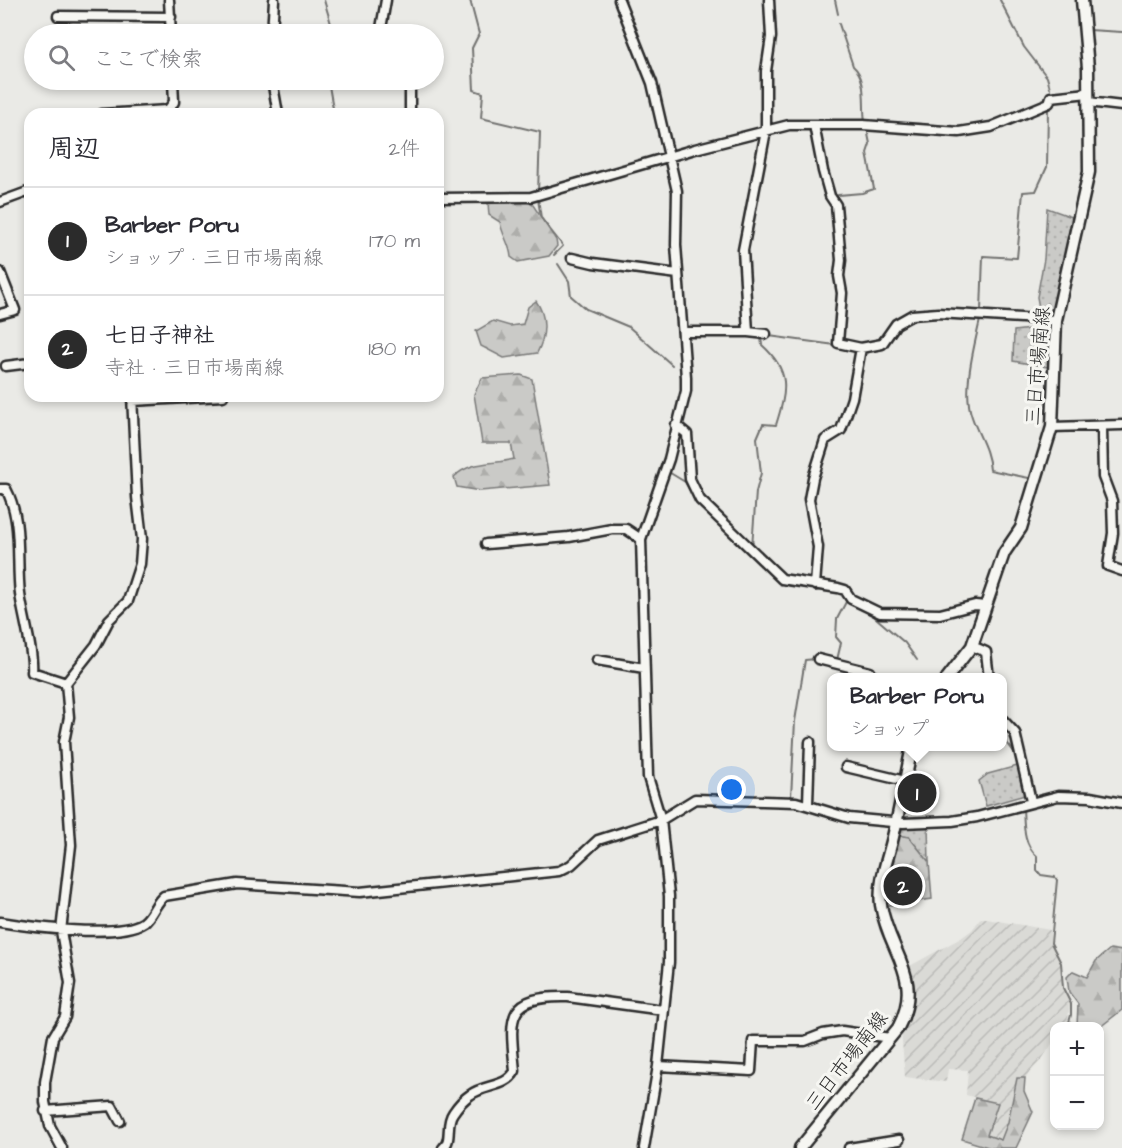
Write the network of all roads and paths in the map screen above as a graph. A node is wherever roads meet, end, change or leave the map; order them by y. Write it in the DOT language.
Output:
graph roads {
  1 [pos="170,0"];
  2 [pos="274,0"];
  3 [pos="386,0"];
  4 [pos="619,0"];
  5 [pos="769,0"];
  6 [pos="1083,0"];
  7 [pos="58,16"];
  8 [pos="171,17"];
  9 [pos="171,24"];
  10 [pos="273,24"];
  11 [pos="382,24"];
  12 [pos="173,90"];
  13 [pos="274,90"];
  14 [pos="410,90"];
  15 [pos="1088,98"];
  16 [pos="1122,106"];
  17 [pos="170,108"];
  18 [pos="277,108"];
  19 [pos="410,108"];
  20 [pos="814,124"];
  21 [pos="766,130"];
  22 [pos="670,156"];
  23 [pos="24,193"];
  24 [pos="444,198"];
  25 [pos="0,202"];
  26 [pos="572,258"];
  27 [pos="0,272"];
  28 [pos="678,274"];
  29 [pos="0,314"];
  30 [pos="1056,321"];
  31 [pos="683,332"];
  32 [pos="748,332"];
  33 [pos="766,334"];
  34 [pos="861,348"];
  35 [pos="24,364"];
  36 [pos="6,366"];
  37 [pos="132,402"];
  38 [pos="676,425"];
  39 [pos="1122,425"];
  40 [pos="1052,427"];
  41 [pos="1102,427"];
  42 [pos="0,489"];
  43 [pos="641,539"];
  44 [pos="486,544"];
  45 [pos="1122,571"];
  46 [pos="815,585"];
  47 [pos="985,606"];
  48 [pos="972,645"];
  49 [pos="818,659"];
  50 [pos="597,660"];
  51 [pos="644,668"];
  52 [pos="870,673"];
  53 [pos="950,673"];
  54 [pos="988,673"];
  55 [pos="66,683"];
  56 [pos="1007,724"];
  57 [pos="810,742"];
  58 [pos="911,751"];
  59 [pos="846,767"];
  60 [pos="906,781"];
  61 [pos="1031,801"];
  62 [pos="1122,803"];
  63 [pos="808,804"];
  64 [pos="661,820"];
  65 [pos="896,822"];
  66 [pos="0,922"];
  67 [pos="61,931"];
  68 [pos="663,1010"];
  69 [pos="890,1038"];
  70 [pos="658,1066"];
  71 [pos="45,1111"];
  72 [pos="120,1121"];
  73 [pos="899,1140"];
  74 [pos="62,1148"];
  75 [pos="443,1148"];
  76 [pos="644,1148"];
  77 [pos="800,1148"];
  78 [pos="849,1148"];
  1 -- 8 [label="street"];
  2 -- 10 [label="street"];
  3 -- 11 [label="street"];
  4 -- 22 [label="street"];
  5 -- 21 [label="street"];
  6 -- 15 [label="main road, 三日市場南線"];
  7 -- 8 [label="street"];
  8 -- 9 [label="street"];
  12 -- 17 [label="street"];
  13 -- 18 [label="street"];
  14 -- 19 [label="street"];
  15 -- 16 [label="street"];
  15 -- 20 [label="street"];
  15 -- 30 [label="main road, 三日市場南線"];
  20 -- 21 [label="street"];
  20 -- 34 [label="street"];
  21 -- 22 [label="street"];
  21 -- 32 [label="street"];
  22 -- 24 [label="street"];
  22 -- 28 [label="street"];
  23 -- 25 [label="street"];
  26 -- 28 [label="street"];
  27 -- 29 [label="street"];
  28 -- 31 [label="street"];
  30 -- 34 [label="street"];
  30 -- 40 [label="main road, 三日市場南線"];
  31 -- 32 [label="street"];
  31 -- 38 [label="street"];
  32 -- 33 [label="street"];
  34 -- 46 [label="street"];
  35 -- 36 [label="street"];
  37 -- 55 [label="street"];
  38 -- 43 [label="street"];
  38 -- 46 [label="street"];
  39 -- 41 [label="street"];
  40 -- 41 [label="street"];
  40 -- 47 [label="main road, 三日市場南線"];
  41 -- 45 [label="street"];
  42 -- 55 [label="street"];
  43 -- 44 [label="street"];
  43 -- 51 [label="street"];
  46 -- 47 [label="street"];
  47 -- 48 [label="main road, 三日市場南線"];
  48 -- 53 [label="main road, 三日市場南線"];
  48 -- 54 [label="street"];
  49 -- 52 [label="street"];
  50 -- 51 [label="street"];
  51 -- 64 [label="street"];
  55 -- 67 [label="street"];
  56 -- 61 [label="street"];
  57 -- 63 [label="street"];
  58 -- 60 [label="main road, 三日市場南線"];
  59 -- 60 [label="street"];
  60 -- 65 [label="main road, 三日市場南線"];
  61 -- 62 [label="street"];
  61 -- 65 [label="street"];
  63 -- 64 [label="street"];
  63 -- 65 [label="street"];
  64 -- 67 [label="street"];
  64 -- 68 [label="street"];
  65 -- 69 [label="main road, 三日市場南線"];
  66 -- 67 [label="street"];
  67 -- 71 [label="street"];
  68 -- 70 [label="street"];
  68 -- 75 [label="street"];
  69 -- 70 [label="street"];
  69 -- 77 [label="main road, 三日市場南線"];
  70 -- 76 [label="street"];
  71 -- 72 [label="street"];
  71 -- 74 [label="street"];
  73 -- 78 [label="street"];
}
